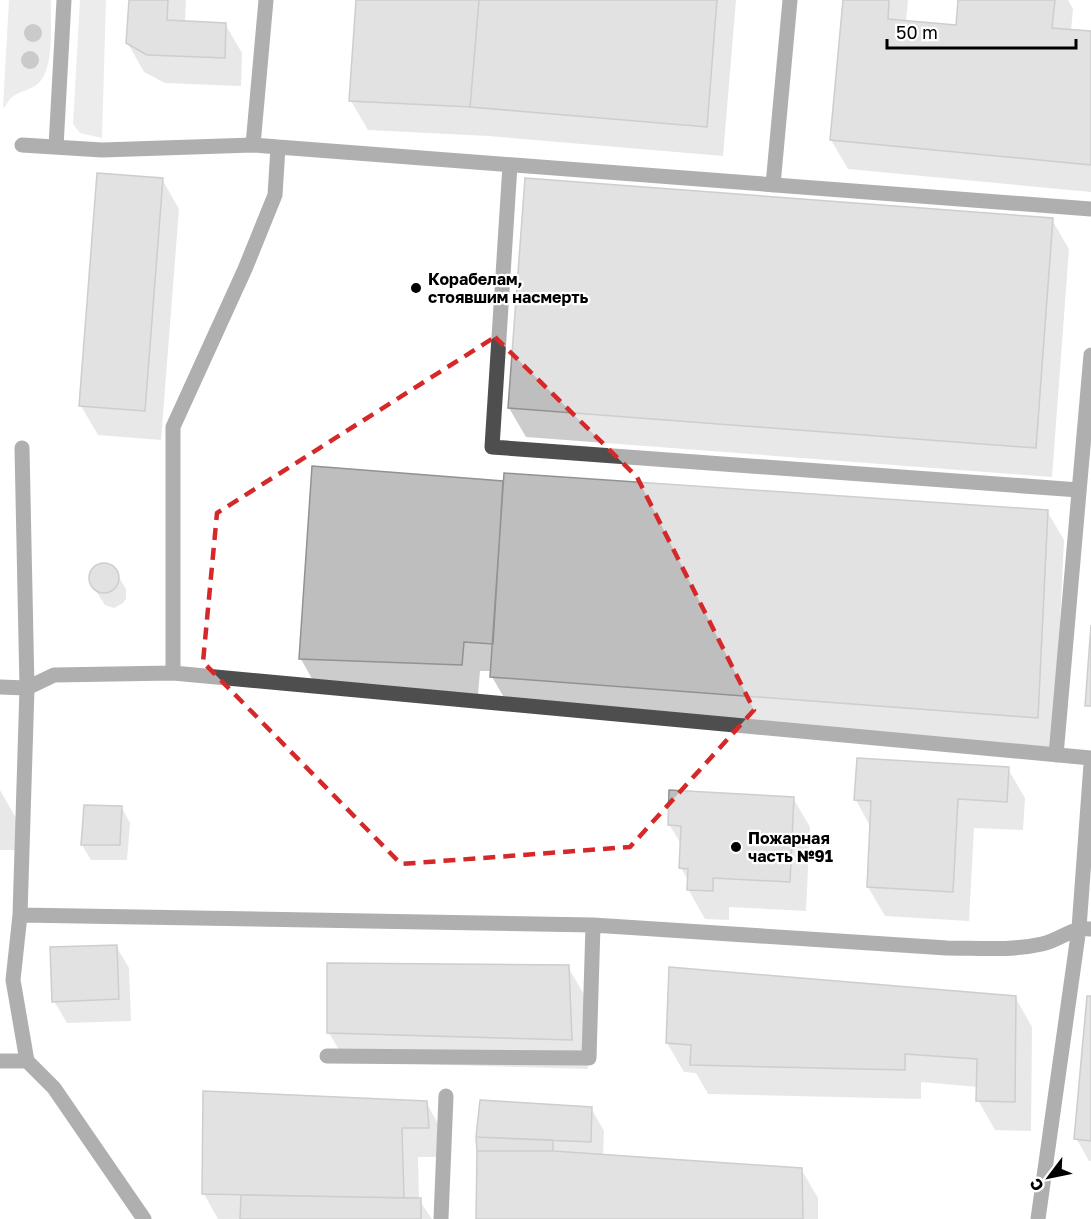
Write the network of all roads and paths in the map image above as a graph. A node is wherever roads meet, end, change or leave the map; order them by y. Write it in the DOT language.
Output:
graph roads {
  1 [pos="64,0"];
  2 [pos="266,0"];
  3 [pos="790,0"];
  4 [pos="22,145"];
  5 [pos="253,145"];
  6 [pos="56,147"];
  7 [pos="278,147"];
  8 [pos="510,165"];
  9 [pos="773,185"];
  10 [pos="1091,209"];
  11 [pos="1091,355"];
  12 [pos="22,448"];
  13 [pos="1079,490"];
  14 [pos="173,673"];
  15 [pos="0,687"];
  16 [pos="27,688"];
  17 [pos="1056,755"];
  18 [pos="1091,758"];
  19 [pos="1091,765"];
  20 [pos="20,915"];
  21 [pos="593,925"];
  22 [pos="1085,928"];
  23 [pos="327,1056"];
  24 [pos="0,1061"];
  25 [pos="27,1061"];
  26 [pos="446,1096"];
  27 [pos="144,1219"];
  28 [pos="441,1219"];
  29 [pos="1038,1219"];
  1 -- 6 [label="lane"];
  2 -- 5 [label="lane"];
  3 -- 9 [label="lane"];
  4 -- 6 [label="lane"];
  5 -- 6 [label="lane"];
  5 -- 7 [label="lane"];
  7 -- 8 [label="lane"];
  7 -- 14 [label="lane"];
  8 -- 9 [label="lane"];
  8 -- 13 [label="lane"];
  9 -- 10 [label="lane"];
  11 -- 13 [label="lane"];
  12 -- 16 [label="lane"];
  13 -- 17 [label="lane"];
  14 -- 16 [label="lane"];
  14 -- 17 [label="lane"];
  15 -- 16 [label="lane"];
  16 -- 20 [label="lane"];
  17 -- 18 [label="lane"];
  19 -- 22 [label="lane"];
  20 -- 21 [label="lane"];
  20 -- 25 [label="lane"];
  21 -- 22 [label="lane"];
  21 -- 23 [label="lane"];
  22 -- 29 [label="lane"];
  24 -- 25 [label="lane"];
  25 -- 27 [label="lane"];
  26 -- 28 [label="lane"];
}
